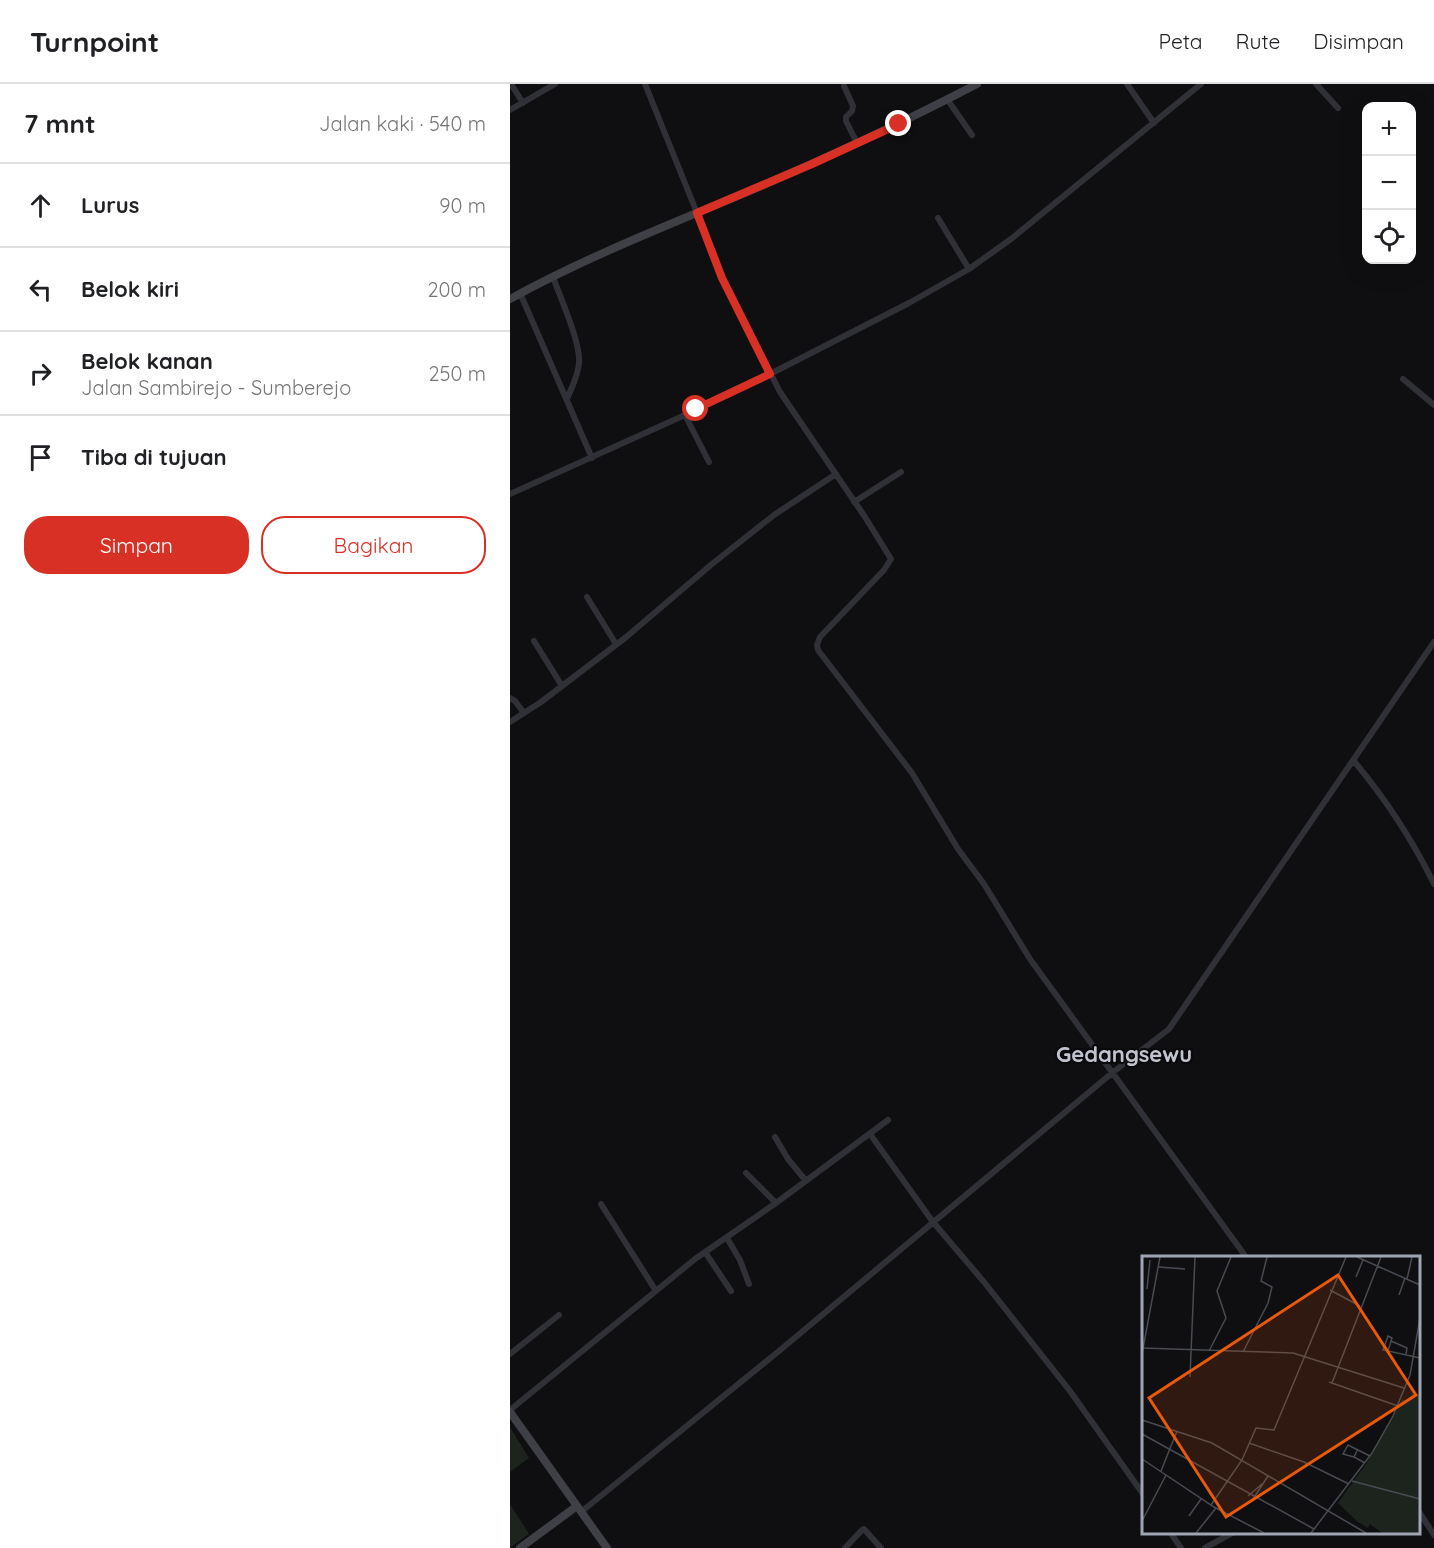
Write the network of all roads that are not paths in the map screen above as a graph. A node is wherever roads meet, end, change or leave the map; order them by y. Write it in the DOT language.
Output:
graph roads {
  1 [pos="511,84"];
  2 [pos="555,84"];
  3 [pos="645,84"];
  4 [pos="977,84"];
  5 [pos="1126,84"];
  6 [pos="1201,84"];
  7 [pos="1316,84"];
  8 [pos="844,86"];
  9 [pos="947,99"];
  10 [pos="523,103"];
  11 [pos="1338,108"];
  12 [pos="510,110"];
  13 [pos="1154,123"];
  14 [pos="972,135"];
  15 [pos="857,143"];
  16 [pos="697,213"];
  17 [pos="938,218"];
  18 [pos="969,269"];
  19 [pos="553,277"];
  20 [pos="520,293"];
  21 [pos="510,298"];
  22 [pos="770,374"];
  23 [pos="1403,380"];
  24 [pos="567,399"];
  25 [pos="1434,405"];
  26 [pos="685,415"];
  27 [pos="592,458"];
  28 [pos="709,462"];
  29 [pos="901,472"];
  30 [pos="836,474"];
  31 [pos="510,486"];
  32 [pos="512,493"];
  33 [pos="854,502"];
  34 [pos="586,597"];
  35 [pos="534,641"];
  36 [pos="1434,642"];
  37 [pos="616,644"];
  38 [pos="562,686"];
  39 [pos="510,698"];
  40 [pos="524,713"];
  41 [pos="510,722"];
  42 [pos="1353,760"];
  43 [pos="1434,884"];
  44 [pos="1112,1073"];
  45 [pos="888,1120"];
  46 [pos="870,1134"];
  47 [pos="775,1137"];
  48 [pos="746,1173"];
  49 [pos="806,1181"];
  50 [pos="776,1203"];
  51 [pos="600,1204"];
  52 [pos="933,1222"];
  53 [pos="727,1238"];
  54 [pos="705,1252"];
  55 [pos="1245,1256"];
  56 [pos="748,1284"];
  57 [pos="656,1291"];
  58 [pos="731,1291"];
  59 [pos="559,1315"];
  60 [pos="510,1354"];
  61 [pos="510,1411"];
  62 [pos="1142,1493"];
  63 [pos="579,1509"];
  64 [pos="1419,1512"];
  65 [pos="1171,1533"];
  66 [pos="1232,1533"];
  67 [pos="1434,1535"];
  68 [pos="520,1548"];
  69 [pos="607,1548"];
  70 [pos="845,1548"];
  71 [pos="881,1548"];
  72 [pos="1181,1548"];
  73 [pos="1205,1548"];
  1 -- 10 [label="street"];
  2 -- 10 [label="street"];
  3 -- 16 [label="street"];
  4 -- 9 [label="main road"];
  5 -- 13 [label="street"];
  6 -- 13 [label="street"];
  7 -- 11 [label="street"];
  8 -- 15 [label="street"];
  9 -- 14 [label="street"];
  9 -- 15 [label="main road"];
  10 -- 12 [label="street"];
  13 -- 18 [label="street"];
  15 -- 16 [label="main road"];
  16 -- 19 [label="main road"];
  16 -- 22 [label="street"];
  17 -- 18 [label="street"];
  18 -- 22 [label="street"];
  19 -- 20 [label="main road"];
  19 -- 24 [label="street"];
  20 -- 21 [label="main road"];
  20 -- 24 [label="street"];
  22 -- 26 [label="street"];
  22 -- 30 [label="street"];
  23 -- 25 [label="street"];
  24 -- 27 [label="street"];
  26 -- 27 [label="street"];
  26 -- 28 [label="street"];
  27 -- 32 [label="street"];
  29 -- 33 [label="street"];
  30 -- 33 [label="street"];
  30 -- 37 [label="street"];
  31 -- 32 [label="street"];
  33 -- 44 [label="street"];
  34 -- 37 [label="street"];
  35 -- 38 [label="street"];
  36 -- 42 [label="street"];
  37 -- 38 [label="street"];
  38 -- 40 [label="street"];
  39 -- 40 [label="street"];
  40 -- 41 [label="street"];
  42 -- 43 [label="street"];
  42 -- 44 [label="street"];
  44 -- 52 [label="street"];
  44 -- 55 [label="street"];
  45 -- 46 [label="street"];
  46 -- 49 [label="street"];
  46 -- 52 [label="street"];
  47 -- 49 [label="street"];
  48 -- 50 [label="street"];
  49 -- 50 [label="street"];
  50 -- 53 [label="street"];
  51 -- 57 [label="street"];
  52 -- 62 [label="street"];
  52 -- 63 [label="street"];
  53 -- 54 [label="street"];
  53 -- 56 [label="street"];
  54 -- 57 [label="street"];
  54 -- 58 [label="street"];
  57 -- 61 [label="street"];
  59 -- 60 [label="street"];
  61 -- 63 [label="main road"];
  63 -- 68 [label="main road"];
  63 -- 69 [label="main road"];
  64 -- 67 [label="street"];
  65 -- 72 [label="street"];
  66 -- 73 [label="street"];
  70 -- 71 [label="street"];
}
